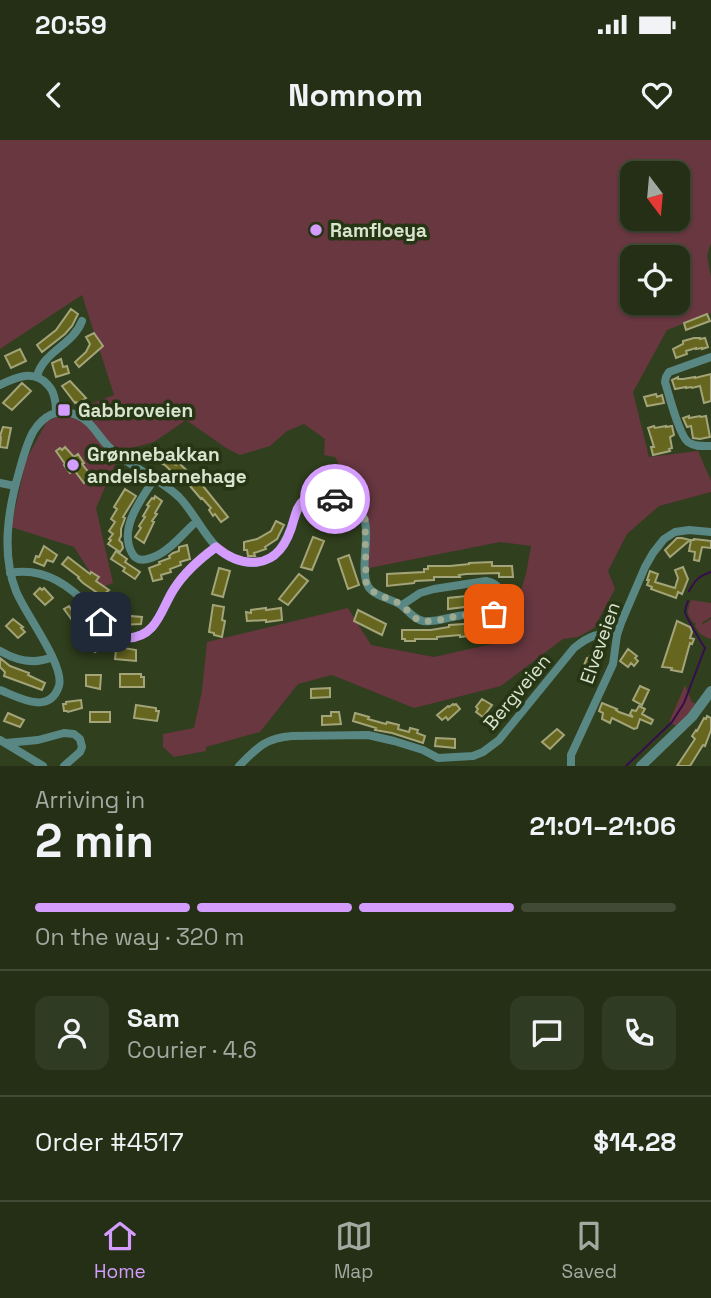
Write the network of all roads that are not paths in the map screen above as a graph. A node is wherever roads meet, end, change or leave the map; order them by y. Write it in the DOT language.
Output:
graph roads {
  1 [pos="82,321"];
  2 [pos="711,357"];
  3 [pos="37,376"];
  4 [pos="0,385"];
  5 [pos="56,412"];
  6 [pos="711,446"];
  7 [pos="155,478"];
  8 [pos="0,482"];
  9 [pos="15,486"];
  10 [pos="197,521"];
  11 [pos="711,532"];
  12 [pos="216,547"];
  13 [pos="10,573"];
  14 [pos="402,605"];
  15 [pos="617,635"];
  16 [pos="0,651"];
  17 [pos="52,657"];
  18 [pos="0,690"];
  19 [pos="711,691"];
  20 [pos="3,742"];
  21 [pos="436,762"];
  22 [pos="43,766"];
  23 [pos="64,766"];
  24 [pos="239,766"];
  25 [pos="571,766"];
  26 [pos="641,766"];
  1 -- 3 [label="street"];
  2 -- 6 [label="street"];
  3 -- 4 [label="street"];
  3 -- 5 [label="street"];
  5 -- 7 [label="street"];
  5 -- 9 [label="street"];
  7 -- 10 [label="street"];
  7 -- 10 [label="street"];
  8 -- 9 [label="street"];
  9 -- 13 [label="street"];
  10 -- 12 [label="street"];
  11 -- 15 [label="street, Elveveien"];
  12 -- 13 [label="street"];
  12 -- 14 [label="street"];
  13 -- 17 [label="street"];
  14 -- 14 [label="street"];
  15 -- 21 [label="street, Bergveien"];
  15 -- 25 [label="street, Elveveien"];
  16 -- 17 [label="street"];
  17 -- 18 [label="street"];
  19 -- 26 [label="street"];
  20 -- 22 [label="street"];
  20 -- 23 [label="street"];
  21 -- 24 [label="street, Bergveien"];
}
